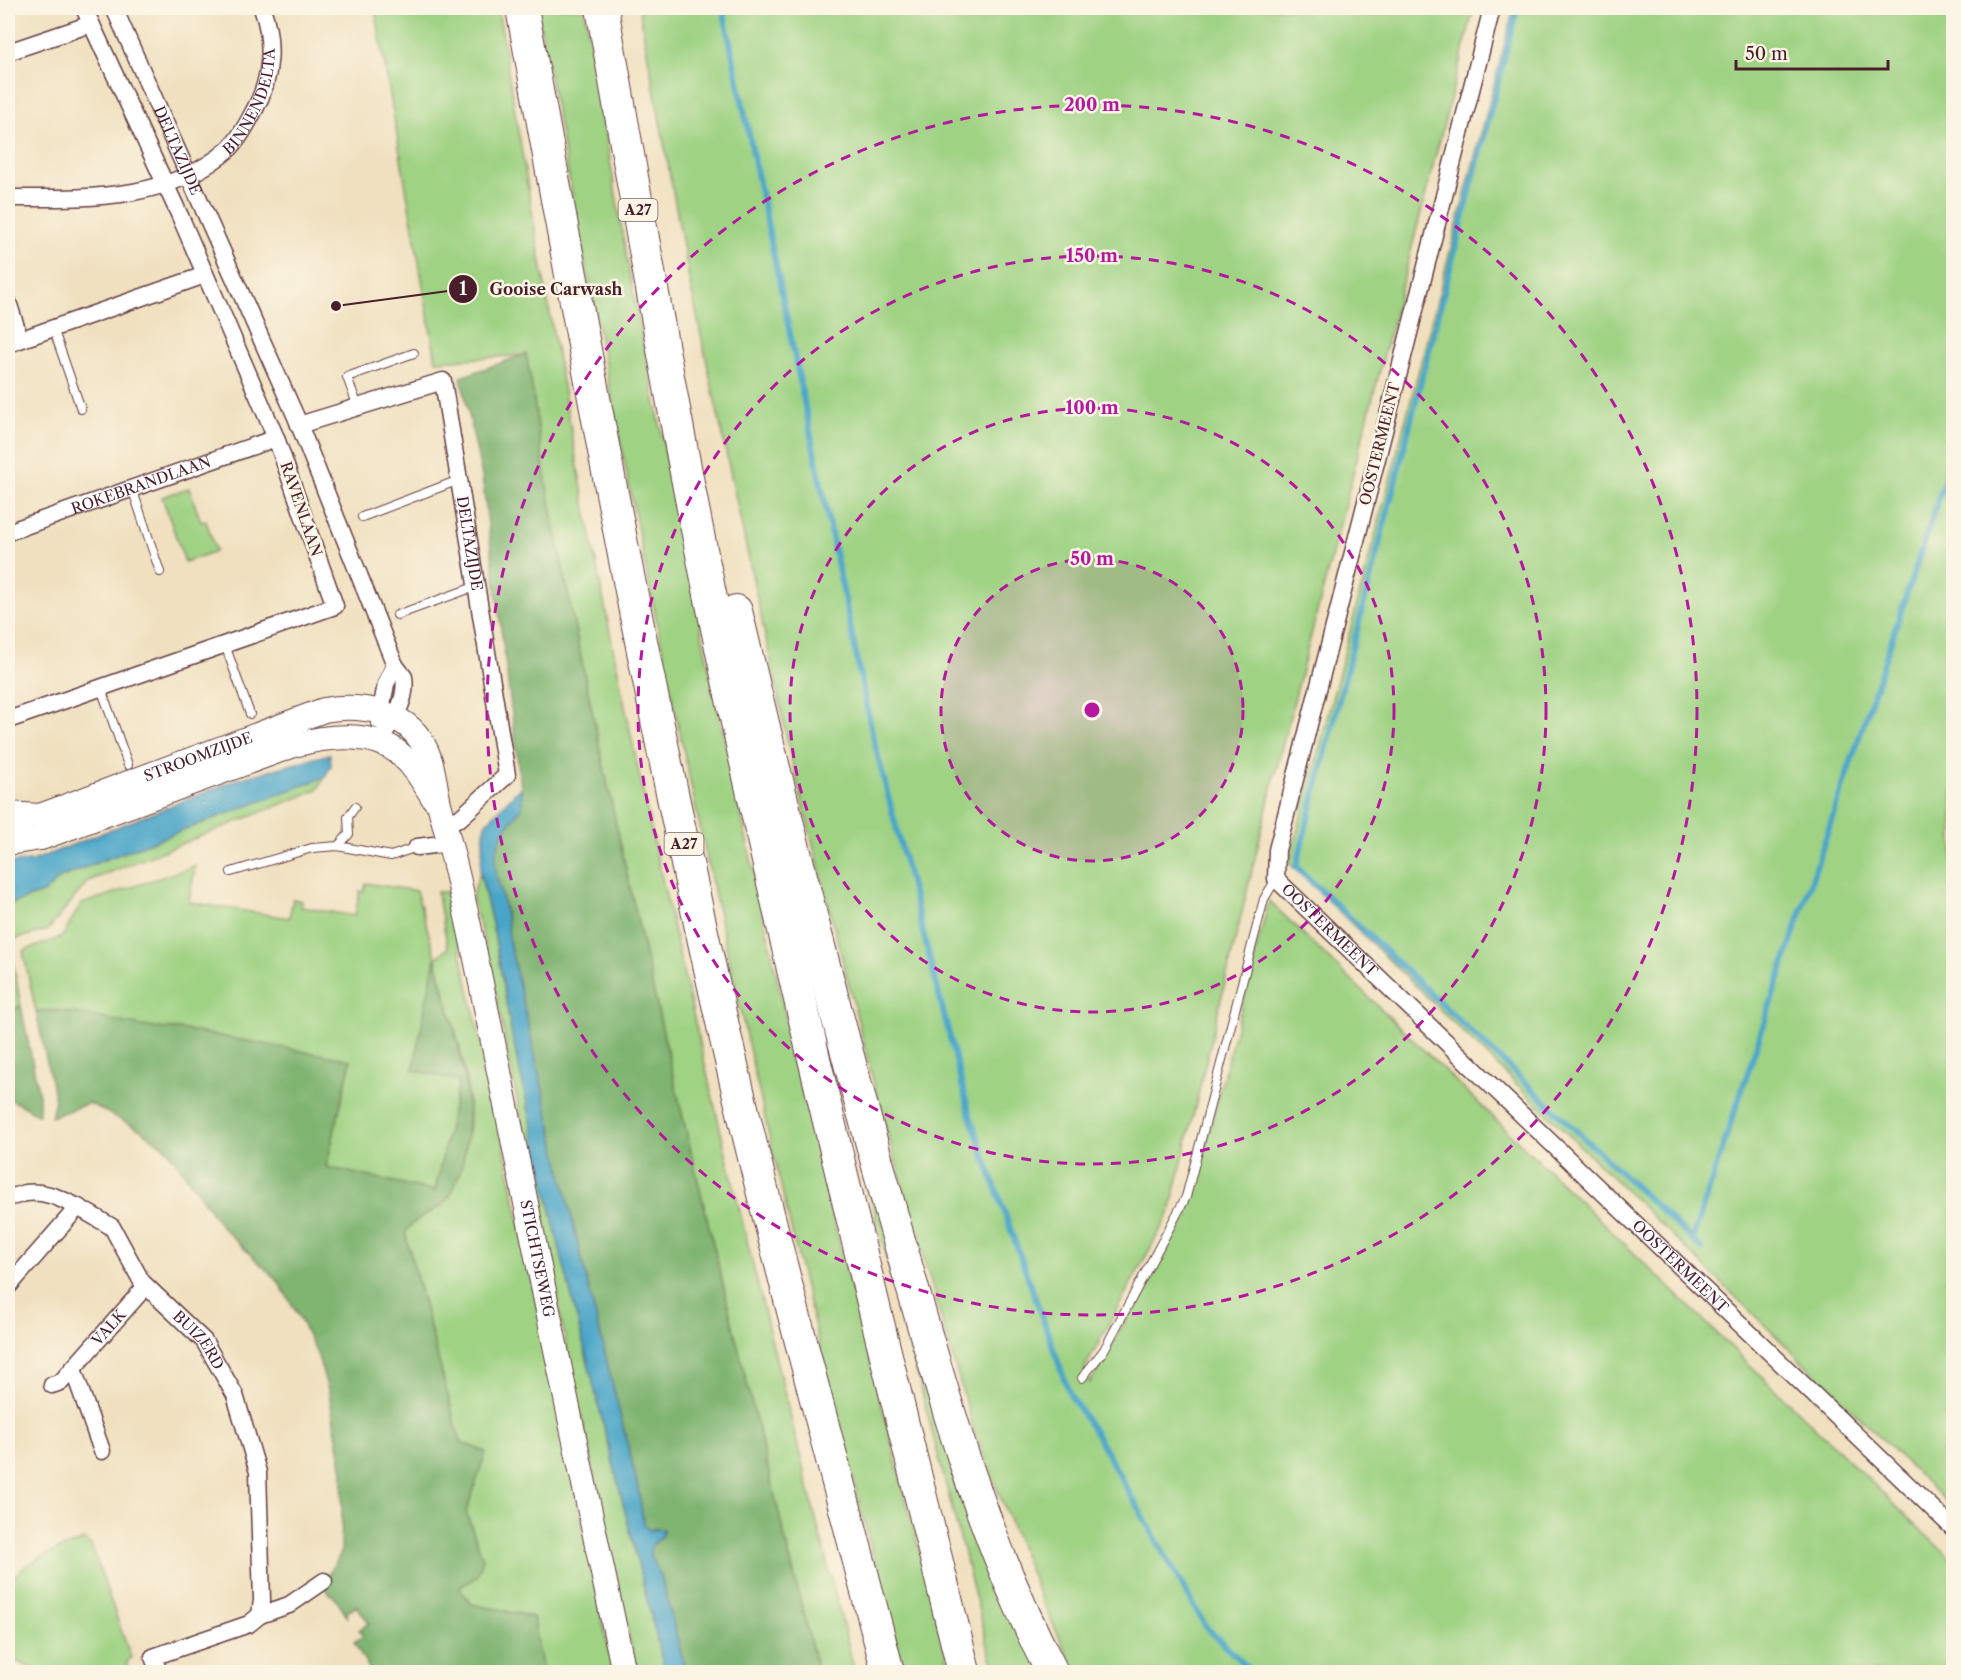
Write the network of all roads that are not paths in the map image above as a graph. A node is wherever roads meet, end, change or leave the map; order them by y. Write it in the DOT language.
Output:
graph roads {
  1 [pos="84,8"];
  2 [pos="114,8"];
  3 [pos="262,8"];
  4 [pos="522,8"];
  5 [pos="602,8"];
  6 [pos="1492,8"];
  7 [pos="91,24"];
  8 [pos="8,52"];
  9 [pos="191,176"];
  10 [pos="166,185"];
  11 [pos="8,198"];
  12 [pos="205,275"];
  13 [pos="8,302"];
  14 [pos="53,328"];
  15 [pos="14,341"];
  16 [pos="414,353"];
  17 [pos="358,407"];
  18 [pos="81,409"];
  19 [pos="674,412"];
  20 [pos="299,425"];
  21 [pos="276,438"];
  22 [pos="459,480"];
  23 [pos="132,488"];
  24 [pos="362,517"];
  25 [pos="8,532"];
  26 [pos="160,572"];
  27 [pos="477,586"];
  28 [pos="398,615"];
  29 [pos="225,645"];
  30 [pos="102,688"];
  31 [pos="250,714"];
  32 [pos="387,715"];
  33 [pos="8,720"];
  34 [pos="377,743"];
  35 [pos="128,765"];
  36 [pos="355,807"];
  37 [pos="8,813"];
  38 [pos="39,816"];
  39 [pos="445,825"];
  40 [pos="8,829"];
  41 [pos="8,843"];
  42 [pos="338,846"];
  43 [pos="417,847"];
  44 [pos="231,872"];
  45 [pos="1276,879"];
  46 [pos="8,1196"];
  47 [pos="78,1207"];
  48 [pos="146,1286"];
  49 [pos="8,1287"];
  50 [pos="73,1369"];
  51 [pos="1082,1378"];
  52 [pos="52,1385"];
  53 [pos="102,1451"];
  54 [pos="1953,1529"];
  55 [pos="324,1581"];
  56 [pos="260,1615"];
  57 [pos="159,1672"];
  58 [pos="624,1672"];
  59 [pos="888,1672"];
  60 [pos="964,1672"];
  61 [pos="1052,1672"];
  1 -- 7 [label="street, RAVENLAAN"];
  2 -- 9 [label="street, DELTAZIJDE"];
  3 -- 9 [label="street, BINNENDELTA"];
  4 -- 59 [label="highway, A27"];
  5 -- 19 [label="highway, A27"];
  6 -- 45 [label="street, OOSTERMEENT"];
  7 -- 8 [label="street"];
  7 -- 10 [label="street, RAVENLAAN"];
  9 -- 10 [label="street, BINNENDELTA"];
  9 -- 20 [label="street, DELTAZIJDE"];
  10 -- 11 [label="street, BINNENDELTA"];
  10 -- 12 [label="street, RAVENLAAN"];
  12 -- 14 [label="street"];
  12 -- 21 [label="street, RAVENLAAN"];
  13 -- 15 [label="street"];
  14 -- 15 [label="street"];
  14 -- 18 [label="lane"];
  16 -- 17 [label="lane"];
  17 -- 20 [label="street, DELTAZIJDE"];
  17 -- 22 [label="street, DELTAZIJDE"];
  19 -- 60 [label="highway, A27"];
  19 -- 61 [label="highway, A27"];
  20 -- 32 [label="street, DELTAZIJDE"];
  21 -- 23 [label="street, ROKEBRANDLAAN"];
  21 -- 29 [label="street, RAVENLAAN"];
  22 -- 24 [label="lane"];
  22 -- 27 [label="street, DELTAZIJDE"];
  23 -- 25 [label="street, ROKEBRANDLAAN"];
  23 -- 26 [label="lane"];
  27 -- 28 [label="lane"];
  27 -- 39 [label="street, DELTAZIJDE"];
  29 -- 30 [label="street, RAVENLAAN"];
  29 -- 31 [label="lane"];
  30 -- 33 [label="street, RAVENLAAN"];
  30 -- 35 [label="lane"];
  32 -- 34 [label="street, DELTAZIJDE"];
  32 -- 38 [label="street, STROOMZIJDE"];
  32 -- 39 [label="street, STICHTSEWEG"];
  34 -- 39 [label="street, STICHTSEWEG"];
  34 -- 41 [label="street, STROOMZIJDE"];
  36 -- 42 [label="lane"];
  37 -- 38 [label="street"];
  38 -- 40 [label="lane, STROOMZIJDE"];
  39 -- 43 [label="street"];
  39 -- 58 [label="street, STICHTSEWEG"];
  42 -- 43 [label="lane"];
  42 -- 44 [label="lane"];
  45 -- 51 [label="lane"];
  45 -- 54 [label="street, OOSTERMEENT"];
  46 -- 47 [label="street, BUIZERD"];
  47 -- 48 [label="street, BUIZERD"];
  47 -- 49 [label="street"];
  48 -- 50 [label="street, VALK"];
  48 -- 56 [label="street, BUIZERD"];
  50 -- 52 [label="street, VALK"];
  50 -- 53 [label="street"];
  55 -- 56 [label="street"];
  56 -- 57 [label="street"];
}
